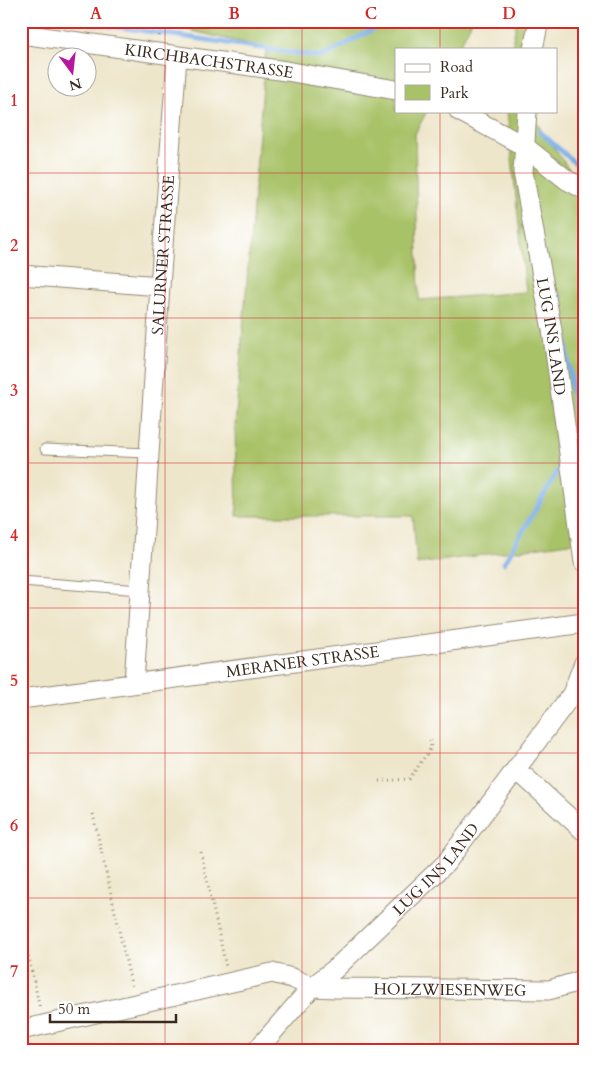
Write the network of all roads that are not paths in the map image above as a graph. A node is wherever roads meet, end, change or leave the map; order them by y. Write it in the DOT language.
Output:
graph roads {
  1 [pos="539,21"];
  2 [pos="21,34"];
  3 [pos="533,48"];
  4 [pos="177,57"];
  5 [pos="395,90"];
  6 [pos="461,112"];
  7 [pos="527,112"];
  8 [pos="524,146"];
  9 [pos="584,189"];
  10 [pos="21,275"];
  11 [pos="160,286"];
  12 [pos="45,449"];
  13 [pos="149,453"];
  14 [pos="584,562"];
  15 [pos="21,581"];
  16 [pos="140,590"];
  17 [pos="584,623"];
  18 [pos="584,663"];
  19 [pos="134,683"];
  20 [pos="21,698"];
  21 [pos="515,772"];
  22 [pos="584,831"];
  23 [pos="584,976"];
  24 [pos="312,987"];
  25 [pos="21,1030"];
  26 [pos="257,1050"];
  1 -- 3 [label="street"];
  2 -- 4 [label="street, KIRCHBACHSTRASSE"];
  4 -- 5 [label="street, KIRCHBACHSTRASSE"];
  4 -- 11 [label="street, SALURNER STRASSE"];
  6 -- 8 [label="street"];
  7 -- 8 [label="street, LUG INS LAND"];
  8 -- 9 [label="street"];
  8 -- 14 [label="street, LUG INS LAND"];
  10 -- 11 [label="street"];
  11 -- 13 [label="street, SALURNER STRASSE"];
  12 -- 13 [label="lane"];
  13 -- 16 [label="street, SALURNER STRASSE"];
  15 -- 16 [label="lane"];
  16 -- 19 [label="street, SALURNER STRASSE"];
  17 -- 19 [label="street, MERANER STRASSE"];
  18 -- 21 [label="street, LUG INS LAND"];
  19 -- 20 [label="street, MERANER STRASSE"];
  21 -- 22 [label="street"];
  21 -- 24 [label="street, LUG INS LAND"];
  23 -- 24 [label="street, HOLZWIESENWEG"];
  24 -- 25 [label="street"];
  24 -- 26 [label="street, LUG INS LAND"];
}
